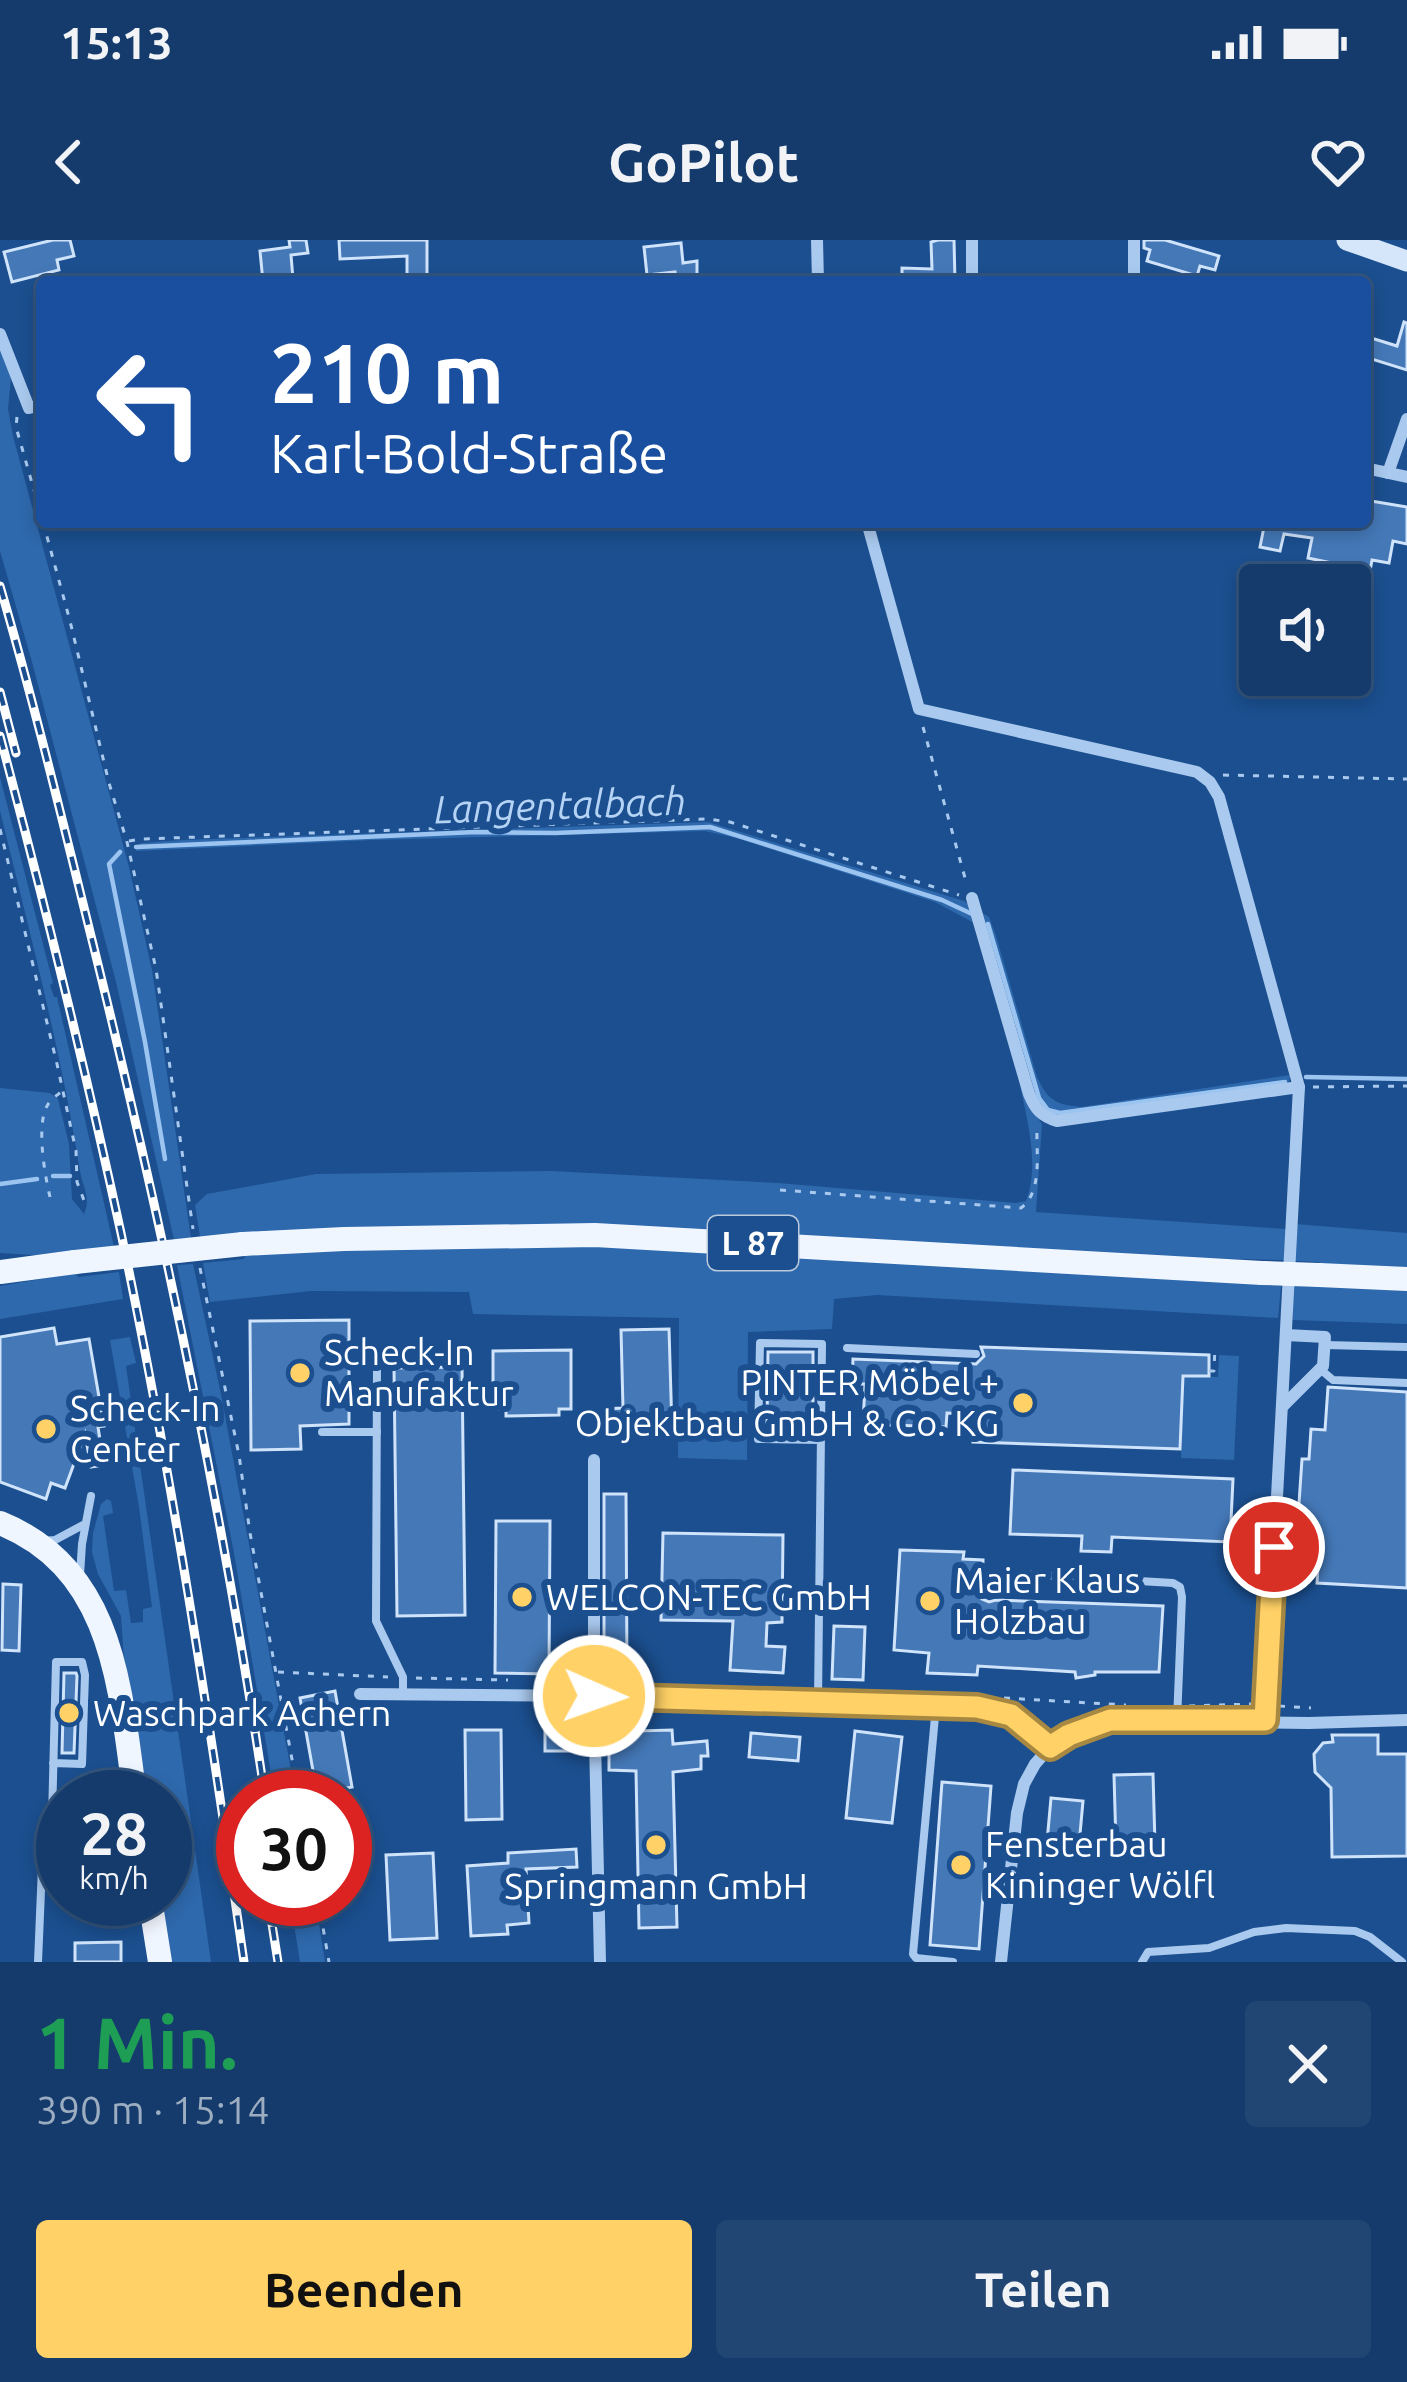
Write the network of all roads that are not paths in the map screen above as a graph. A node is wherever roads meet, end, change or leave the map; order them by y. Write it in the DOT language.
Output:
graph roads {
  1 [pos="817,240"];
  2 [pos="972,240"];
  3 [pos="1134,240"];
  4 [pos="1347,240"];
  5 [pos="1407,261"];
  6 [pos="818,276"];
  7 [pos="972,276"];
  8 [pos="1134,276"];
  9 [pos="0,334"];
  10 [pos="35,407"];
  11 [pos="1407,419"];
  12 [pos="1371,469"];
  13 [pos="1388,473"];
  14 [pos="1407,477"];
  15 [pos="869,528"];
  16 [pos="972,898"];
  17 [pos="1300,1087"];
  18 [pos="0,1273"];
  19 [pos="1407,1279"];
  20 [pos="1286,1335"];
  21 [pos="1324,1345"];
  22 [pos="1407,1347"];
  23 [pos="847,1348"];
  24 [pos="976,1354"];
  25 [pos="377,1368"];
  26 [pos="1320,1369"];
  27 [pos="1407,1383"];
  28 [pos="1282,1407"];
  29 [pos="322,1432"];
  30 [pos="376,1432"];
  31 [pos="820,1440"];
  32 [pos="594,1460"];
  33 [pos="91,1496"];
  34 [pos="0,1522"];
  35 [pos="85,1524"];
  36 [pos="37,1541"];
  37 [pos="80,1582"];
  38 [pos="990,1594"];
  39 [pos="360,1694"];
  40 [pos="403,1694"];
  41 [pos="594,1696"];
  42 [pos="818,1702"];
  43 [pos="936,1706"];
  44 [pos="1177,1720"];
  45 [pos="1265,1720"];
  46 [pos="1407,1720"];
  47 [pos="1050,1747"];
  48 [pos="53,1763"];
  49 [pos="131,1770"];
  50 [pos="154,1926"];
  51 [pos="38,1962"];
  52 [pos="160,1962"];
  53 [pos="600,1962"];
  54 [pos="953,1962"];
  55 [pos="1001,1962"];
  56 [pos="1142,1962"];
  57 [pos="1402,1962"];
  1 -- 6 [label="street"];
  2 -- 7 [label="street"];
  3 -- 8 [label="street"];
  4 -- 5 [label="street"];
  9 -- 10 [label="street"];
  11 -- 13 [label="street"];
  12 -- 13 [label="street"];
  13 -- 14 [label="street"];
  15 -- 17 [label="street"];
  16 -- 17 [label="street"];
  17 -- 20 [label="street"];
  18 -- 19 [label="main road, L 87, bridge"];
  20 -- 21 [label="street"];
  20 -- 28 [label="street"];
  21 -- 22 [label="lane"];
  21 -- 26 [label="street"];
  23 -- 24 [label="lane"];
  25 -- 30 [label="lane"];
  26 -- 27 [label="lane"];
  26 -- 28 [label="street"];
  28 -- 45 [label="street"];
  29 -- 30 [label="lane"];
  30 -- 40 [label="lane"];
  31 -- 31 [label="lane"];
  31 -- 42 [label="lane"];
  32 -- 41 [label="street"];
  33 -- 35 [label="lane"];
  34 -- 36 [label="main road"];
  35 -- 36 [label="lane"];
  35 -- 37 [label="lane"];
  36 -- 37 [label="main road"];
  37 -- 49 [label="main road"];
  38 -- 44 [label="lane"];
  39 -- 40 [label="street"];
  40 -- 41 [label="street"];
  41 -- 42 [label="street"];
  41 -- 53 [label="street"];
  42 -- 43 [label="street"];
  43 -- 47 [label="street"];
  43 -- 54 [label="lane"];
  44 -- 45 [label="street"];
  44 -- 47 [label="street"];
  45 -- 46 [label="street"];
  47 -- 55 [label="street"];
  48 -- 48 [label="lane"];
  48 -- 51 [label="lane"];
  50 -- 52 [label="main road"];
  56 -- 57 [label="lane"];
}
